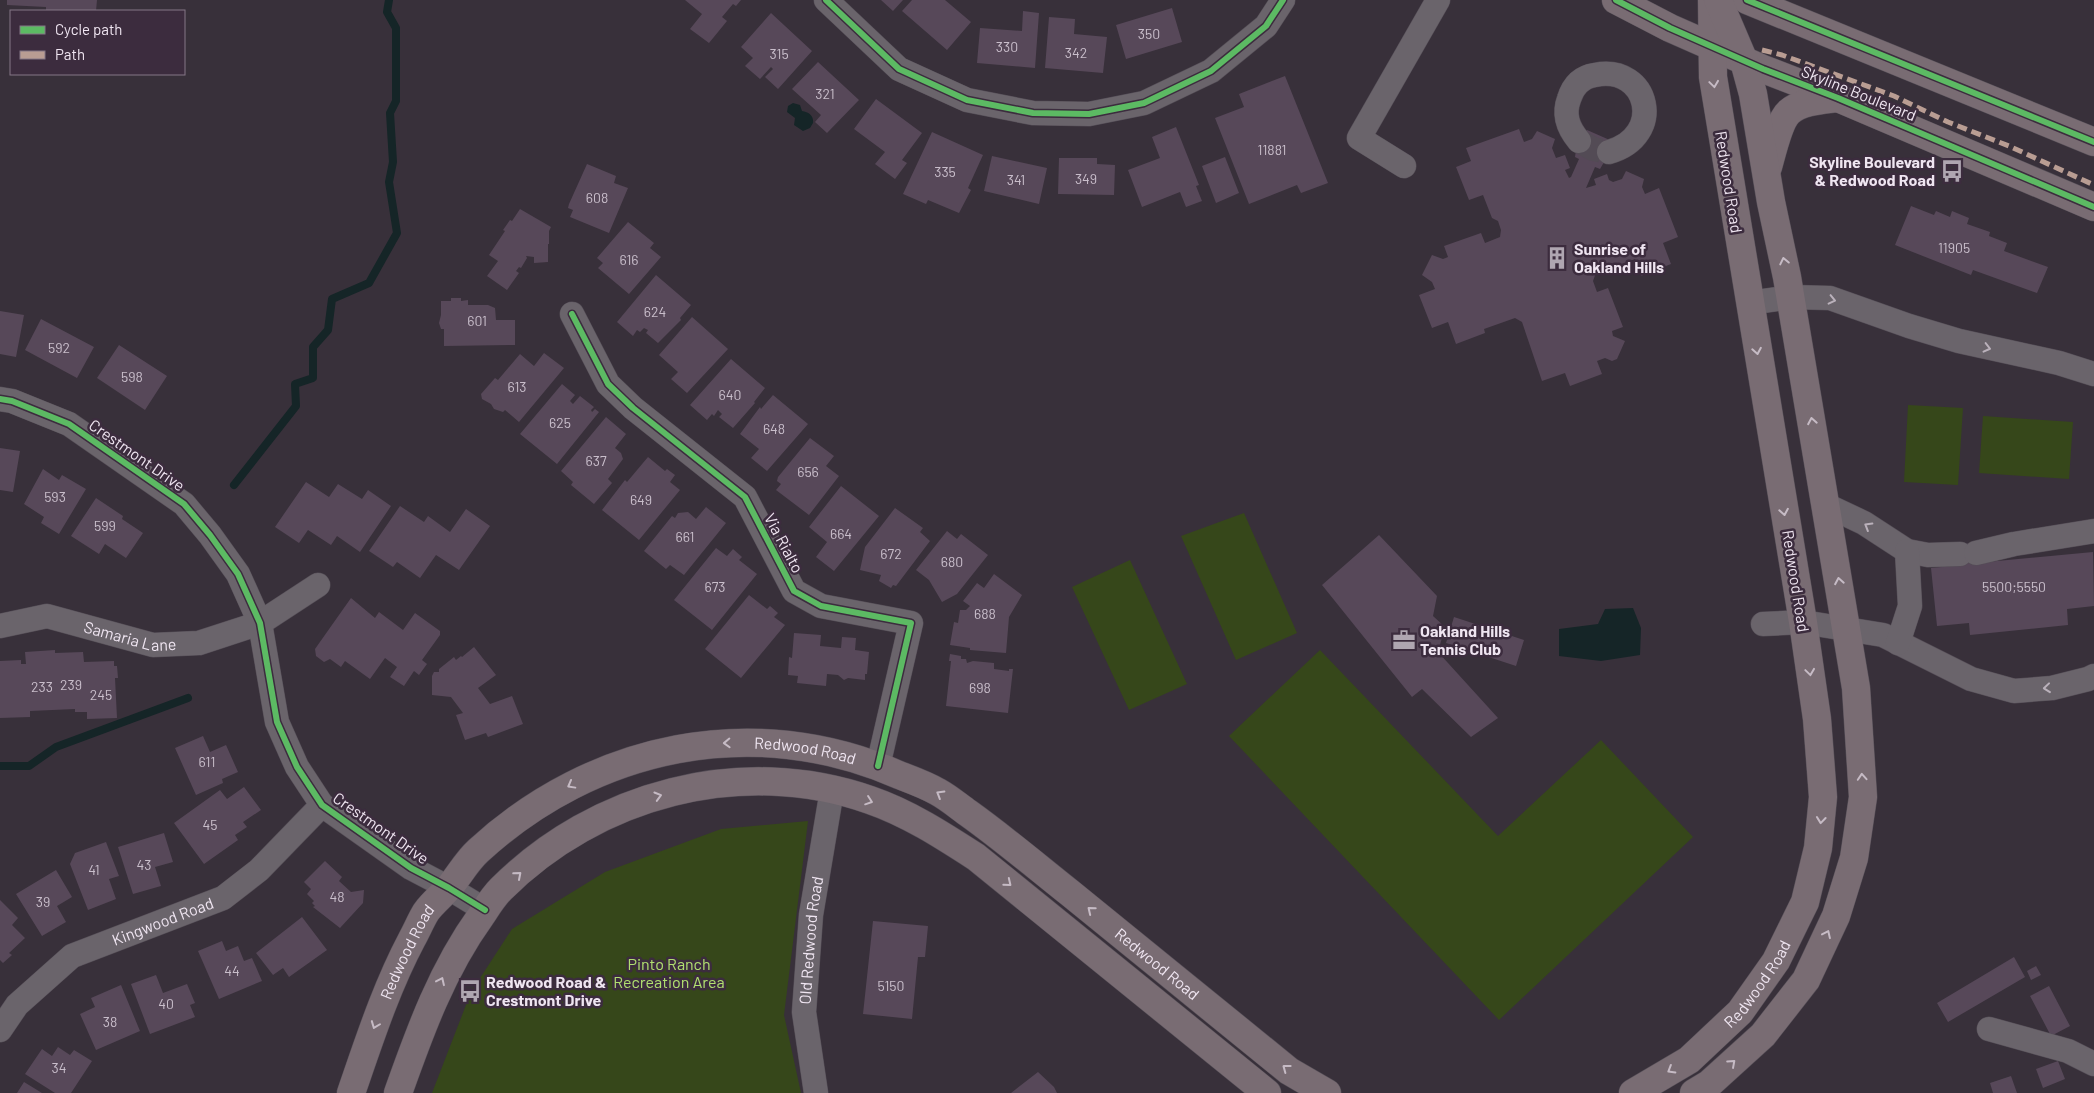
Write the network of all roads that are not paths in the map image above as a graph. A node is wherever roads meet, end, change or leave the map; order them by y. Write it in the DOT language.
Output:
graph roads {
  1 [pos="826,0"];
  2 [pos="1283,0"];
  3 [pos="1438,0"];
  4 [pos="1616,0"];
  5 [pos="1712,0"];
  6 [pos="1718,0"];
  7 [pos="1746,0"];
  8 [pos="1712,47"];
  9 [pos="1744,61"];
  10 [pos="1838,98"];
  11 [pos="1579,141"];
  12 [pos="2094,142"];
  13 [pos="1609,152"];
  14 [pos="1404,166"];
  15 [pos="1767,173"];
  16 [pos="2094,207"];
  17 [pos="1791,298"];
  18 [pos="1749,303"];
  19 [pos="572,314"];
  20 [pos="2094,374"];
  21 [pos="0,399"];
  22 [pos="1826,505"];
  23 [pos="2094,531"];
  24 [pos="1907,551"];
  25 [pos="318,585"];
  26 [pos="1803,622"];
  27 [pos="260,623"];
  28 [pos="1763,624"];
  29 [pos="0,626"];
  30 [pos="1847,629"];
  31 [pos="1898,643"];
  32 [pos="2094,676"];
  33 [pos="878,766"];
  34 [pos="832,790"];
  35 [pos="322,805"];
  36 [pos="449,888"];
  37 [pos="485,910"];
  38 [pos="1989,1029"];
  39 [pos="0,1030"];
  40 [pos="2094,1064"];
  41 [pos="351,1093"];
  42 [pos="398,1093"];
  43 [pos="816,1093"];
  44 [pos="1267,1093"];
  45 [pos="1327,1093"];
  46 [pos="1633,1093"];
  47 [pos="1694,1093"];
  1 -- 2 [label="street"];
  3 -- 14 [label="street"];
  4 -- 8 [label="main road, Skyline Boulevard"];
  5 -- 8 [label="main road, Redwood Road"];
  6 -- 9 [label="main road"];
  7 -- 12 [label="main road"];
  8 -- 9 [label="main road, Skyline Boulevard"];
  8 -- 18 [label="main road, Redwood Road, one-way"];
  9 -- 10 [label="main road, Skyline Boulevard"];
  9 -- 15 [label="main road"];
  10 -- 15 [label="main road"];
  10 -- 16 [label="main road, Skyline Boulevard"];
  11 -- 13 [label="street"];
  17 -- 15 [label="main road, one-way"];
  17 -- 18 [label="street"];
  17 -- 20 [label="street, one-way"];
  22 -- 17 [label="main road, one-way"];
  18 -- 26 [label="main road, Redwood Road, one-way"];
  19 -- 33 [label="street, Via Rialto"];
  21 -- 27 [label="street, Crestmont Drive"];
  24 -- 22 [label="street, one-way"];
  30 -- 22 [label="main road, one-way"];
  23 -- 24 [label="street"];
  24 -- 31 [label="street"];
  25 -- 27 [label="street, Samaria Lane"];
  26 -- 28 [label="street"];
  26 -- 30 [label="street"];
  26 -- 46 [label="main road, Redwood Road, one-way"];
  27 -- 29 [label="street, Samaria Lane"];
  27 -- 35 [label="street, Crestmont Drive"];
  30 -- 31 [label="street"];
  47 -- 30 [label="main road, one-way"];
  32 -- 31 [label="street, one-way"];
  33 -- 36 [label="main road, Redwood Road, one-way"];
  45 -- 33 [label="main road, Redwood Road, one-way"];
  37 -- 34 [label="main road, Redwood Road, one-way"];
  34 -- 43 [label="street, Old Redwood Road"];
  34 -- 44 [label="main road, Redwood Road, one-way"];
  35 -- 36 [label="street, Crestmont Drive"];
  35 -- 39 [label="street, Kingwood Road"];
  36 -- 37 [label="street, Crestmont Drive"];
  36 -- 41 [label="main road, Redwood Road, one-way"];
  42 -- 37 [label="main road, Redwood Road, one-way"];
  38 -- 40 [label="street"];
}
